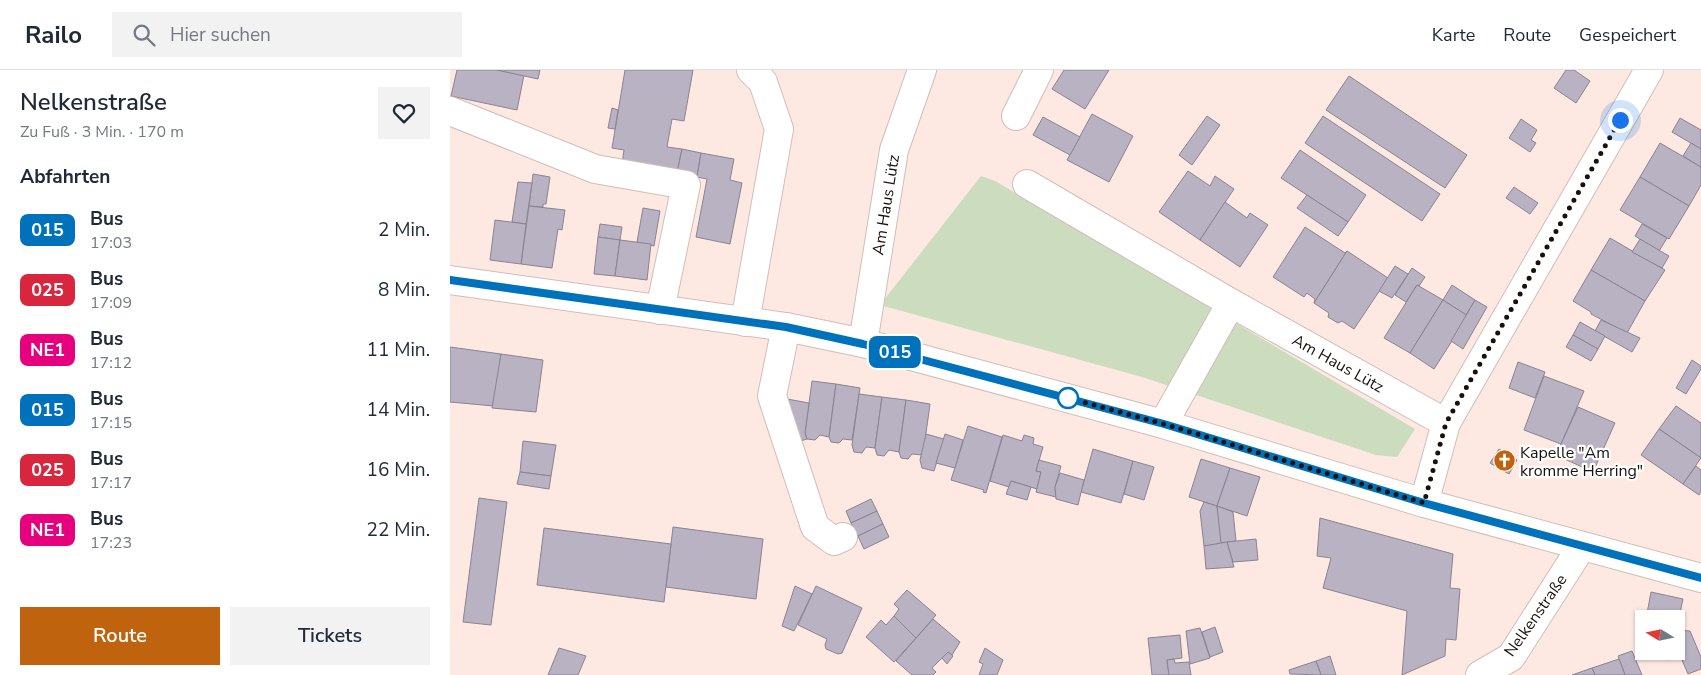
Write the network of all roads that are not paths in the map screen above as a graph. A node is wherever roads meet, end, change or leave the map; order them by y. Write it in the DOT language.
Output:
graph roads {
  1 [pos="751,70"];
  2 [pos="922,70"];
  3 [pos="1039,70"];
  4 [pos="1649,70"];
  5 [pos="450,111"];
  6 [pos="1016,116"];
  7 [pos="1027,184"];
  8 [pos="450,280"];
  9 [pos="1231,303"];
  10 [pos="660,310"];
  11 [pos="745,322"];
  12 [pos="786,327"];
  13 [pos="863,344"];
  14 [pos="1446,423"];
  15 [pos="1164,424"];
  16 [pos="1424,503"];
  17 [pos="843,537"];
  18 [pos="1582,546"];
  19 [pos="1701,578"];
  20 [pos="1480,675"];
  1 -- 11 [label="street"];
  2 -- 13 [label="street, Am Haus Lütz"];
  3 -- 6 [label="street"];
  4 -- 14 [label="street"];
  5 -- 10 [label="street"];
  7 -- 9 [label="street, Am Haus Lütz"];
  8 -- 10 [label="street"];
  9 -- 14 [label="street, Am Haus Lütz"];
  9 -- 15 [label="street"];
  10 -- 11 [label="street"];
  11 -- 12 [label="street"];
  12 -- 13 [label="street"];
  12 -- 17 [label="street"];
  13 -- 15 [label="street"];
  14 -- 16 [label="street"];
  15 -- 16 [label="street"];
  16 -- 18 [label="street"];
  18 -- 19 [label="street"];
  18 -- 20 [label="street, Nelkenstraße"];
}
